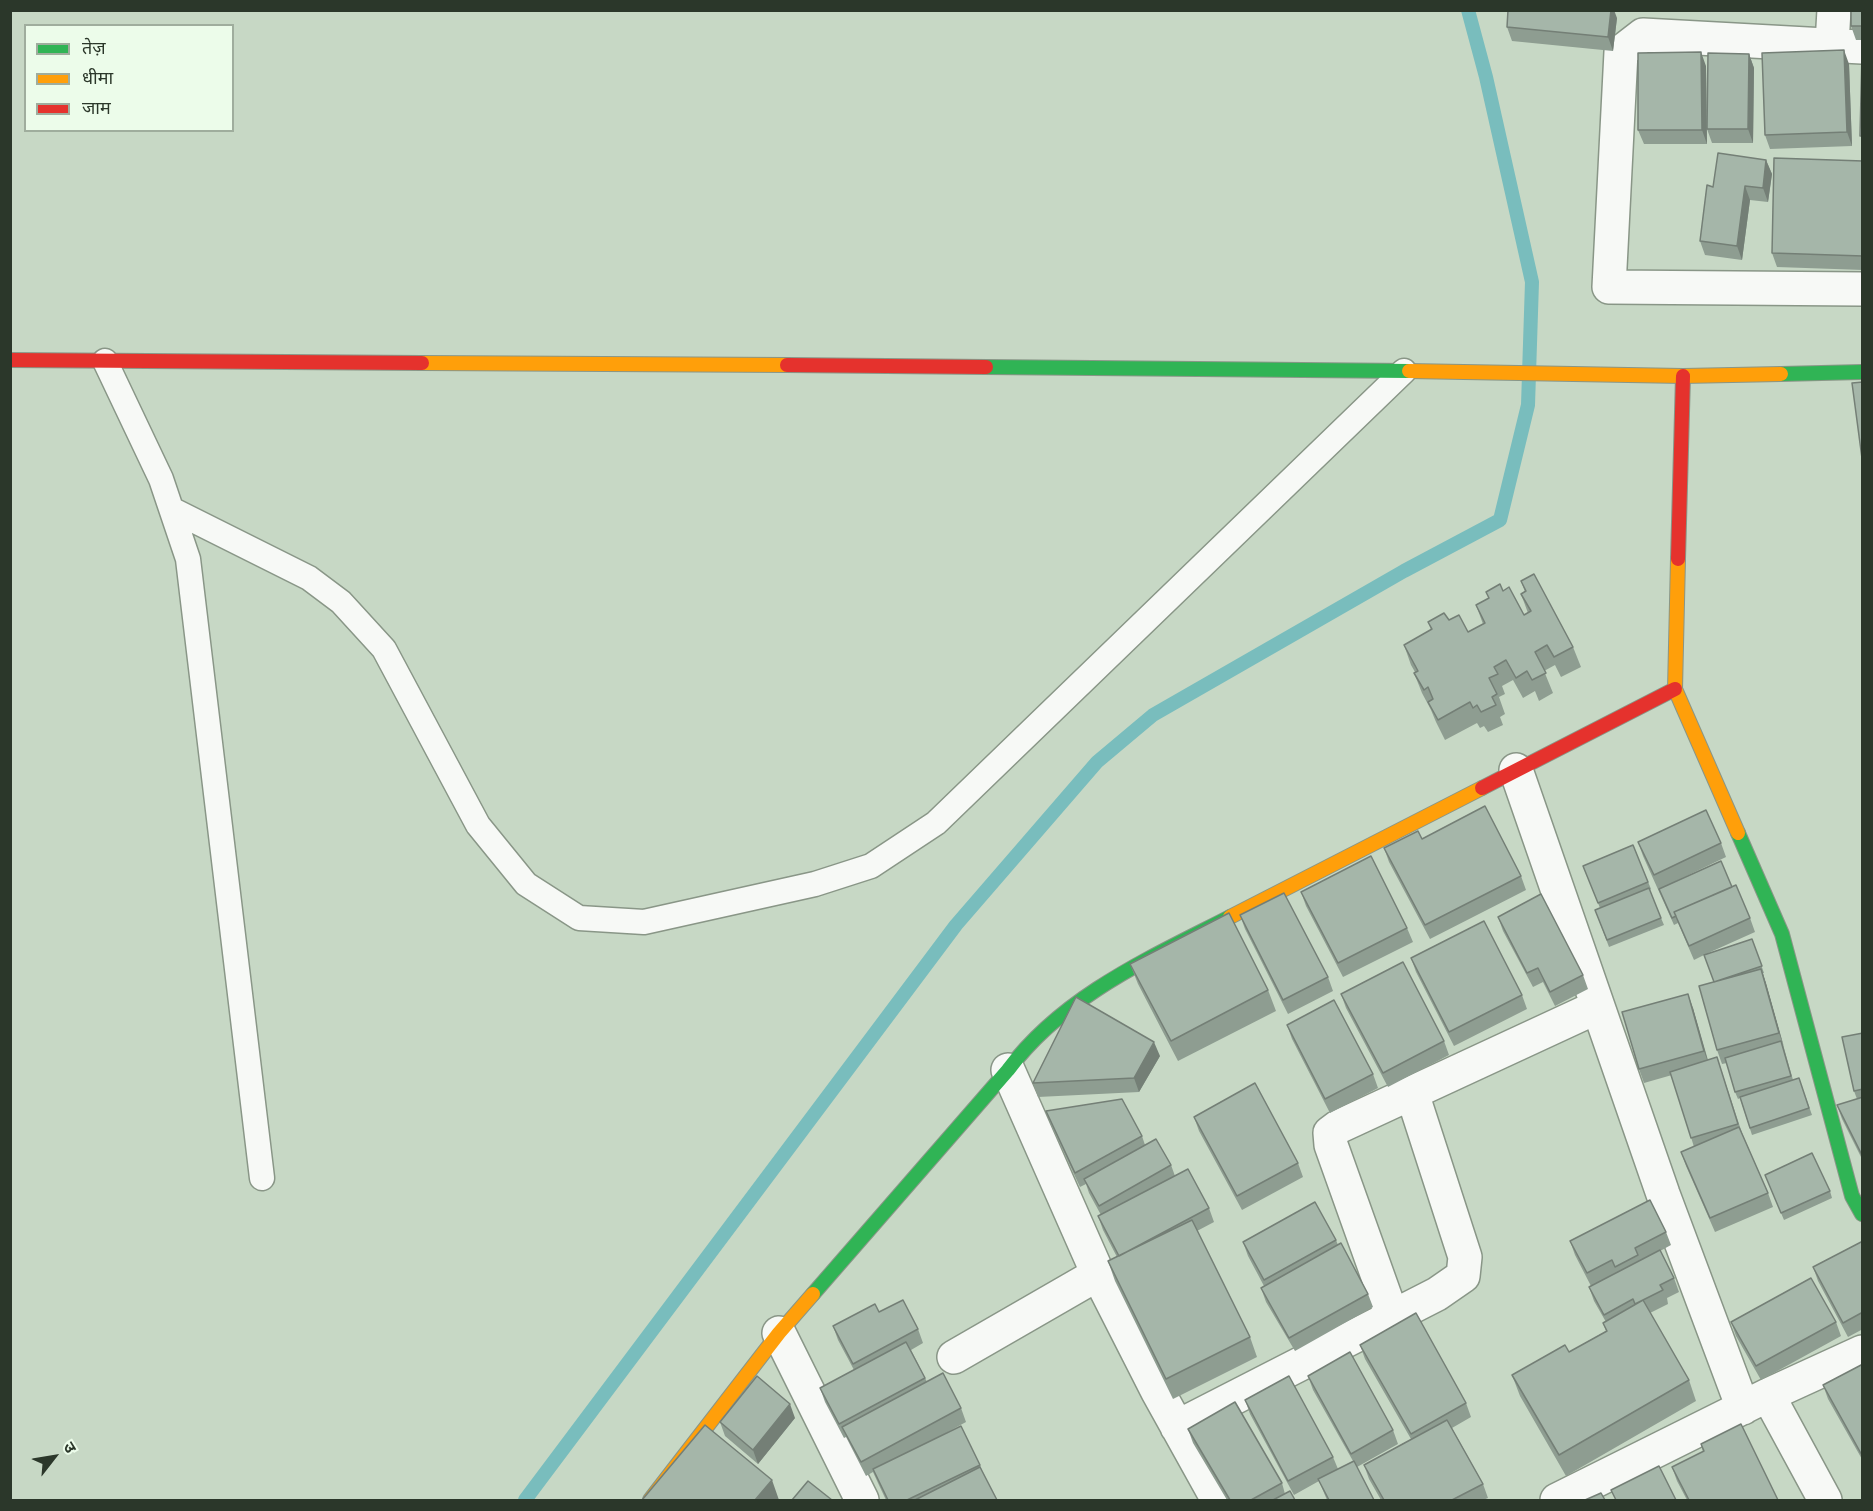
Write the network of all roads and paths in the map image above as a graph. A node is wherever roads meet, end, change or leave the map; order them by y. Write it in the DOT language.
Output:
graph roads {
  1 [pos="1834,10"];
  2 [pos="1644,23"];
  3 [pos="1847,46"];
  4 [pos="1863,289"];
  5 [pos="10,360"];
  6 [pos="105,361"];
  7 [pos="1404,371"];
  8 [pos="1863,372"];
  9 [pos="1683,376"];
  10 [pos="173,510"];
  11 [pos="1675,688"];
  12 [pos="1516,770"];
  13 [pos="1597,1007"];
  14 [pos="1008,1070"];
  15 [pos="1412,1093"];
  16 [pos="262,1178"];
  17 [pos="1863,1214"];
  18 [pos="1098,1274"];
  19 [pos="1392,1316"];
  20 [pos="779,1333"];
  21 [pos="1863,1352"];
  22 [pos="954,1357"];
  23 [pos="1755,1401"];
  24 [pos="1177,1427"];
  25 [pos="650,1500"];
  26 [pos="862,1500"];
  27 [pos="1218,1500"];
  28 [pos="1557,1500"];
  29 [pos="1825,1500"];
  1 -- 3 [label="street"];
  2 -- 3 [label="street"];
  2 -- 4 [label="street"];
  5 -- 6 [label="street"];
  6 -- 7 [label="street"];
  6 -- 10 [label="lane"];
  7 -- 9 [label="street"];
  7 -- 10 [label="lane"];
  8 -- 9 [label="street"];
  9 -- 11 [label="street"];
  10 -- 16 [label="lane"];
  11 -- 12 [label="street"];
  11 -- 17 [label="street"];
  12 -- 13 [label="street"];
  12 -- 14 [label="street"];
  13 -- 15 [label="street"];
  13 -- 23 [label="street"];
  14 -- 18 [label="street"];
  14 -- 20 [label="street"];
  15 -- 19 [label="street"];
  15 -- 19 [label="street"];
  18 -- 22 [label="street"];
  18 -- 24 [label="street"];
  19 -- 24 [label="street"];
  20 -- 25 [label="street"];
  20 -- 26 [label="street"];
  21 -- 23 [label="street"];
  23 -- 28 [label="street"];
  23 -- 29 [label="street"];
  24 -- 27 [label="street"];
}
